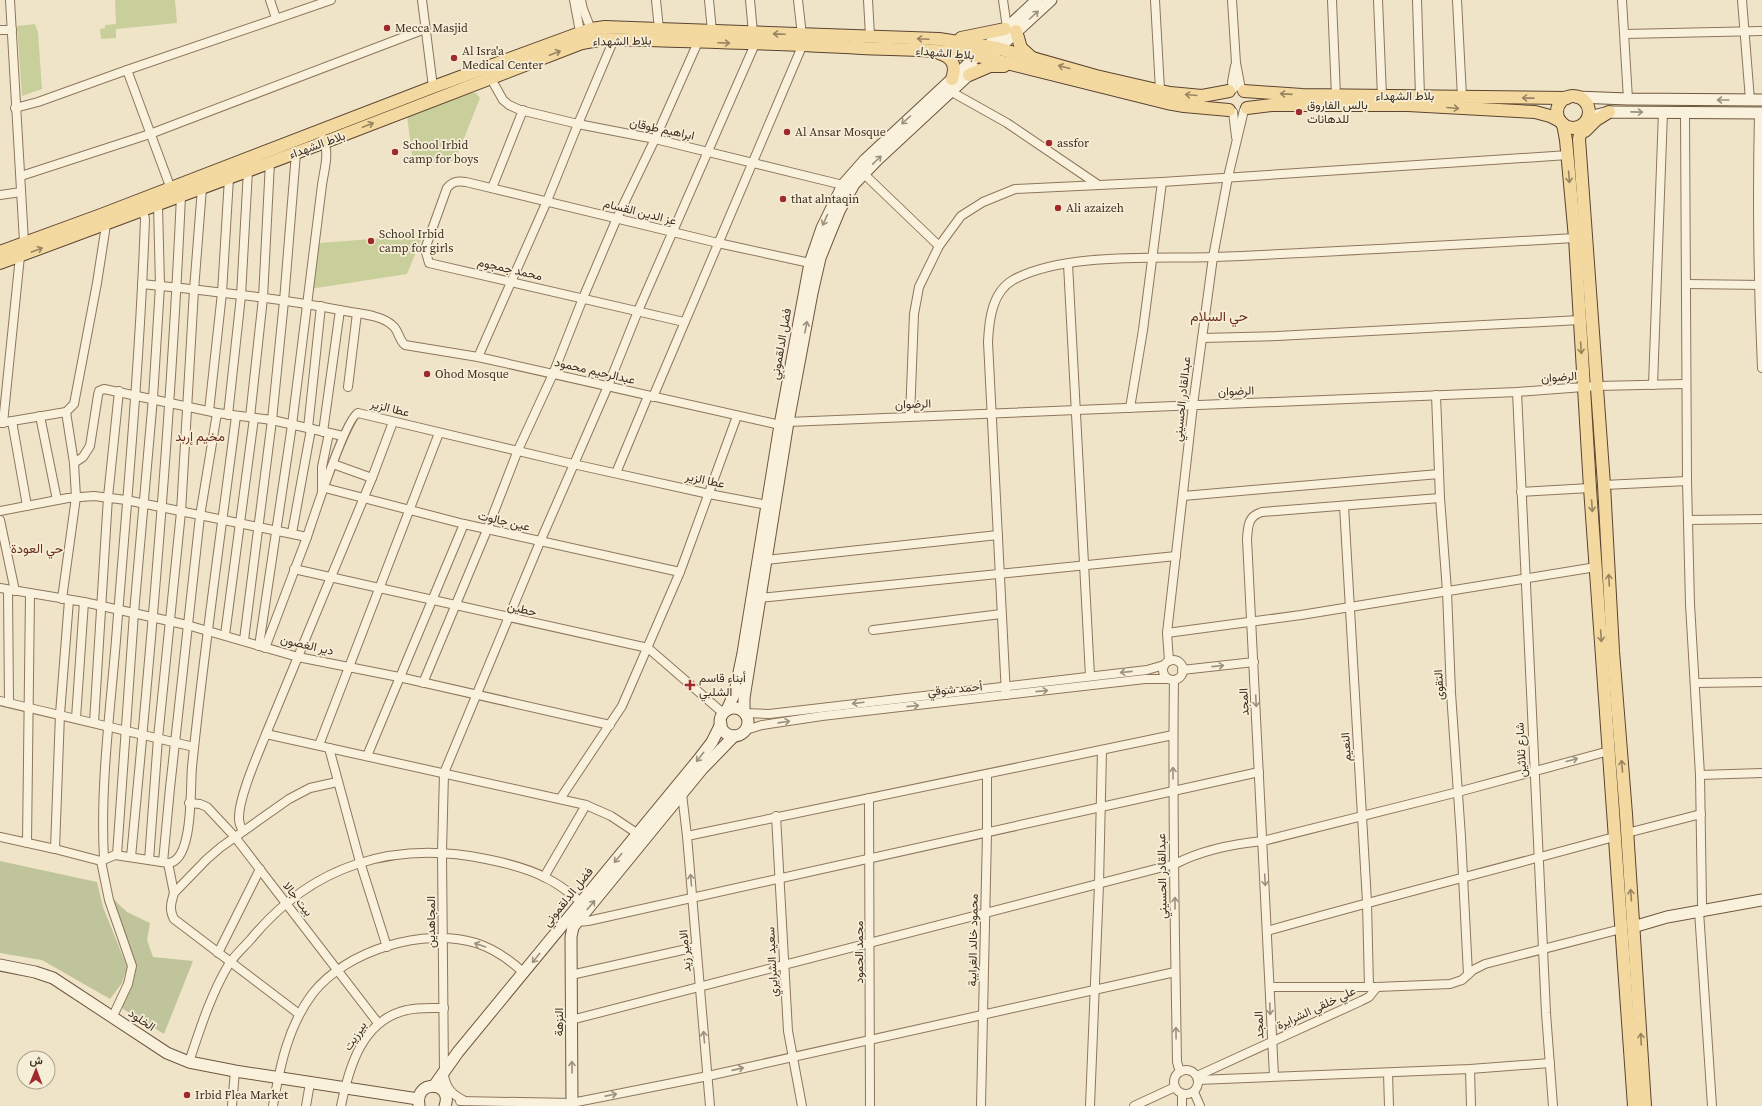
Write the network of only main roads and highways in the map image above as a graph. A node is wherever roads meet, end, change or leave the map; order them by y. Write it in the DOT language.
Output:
graph roads {
  1 [pos="1037,0"];
  2 [pos="1051,0"];
  3 [pos="1009,29"];
  4 [pos="587,36"];
  5 [pos="754,38"];
  6 [pos="802,39"];
  7 [pos="939,39"];
  8 [pos="936,52"];
  9 [pos="987,52"];
  10 [pos="1031,63"];
  11 [pos="969,75"];
  12 [pos="952,79"];
  13 [pos="1237,90"];
  14 [pos="1571,97"];
  15 [pos="1548,99"];
  16 [pos="1762,100"];
  17 [pos="1238,110"];
  18 [pos="1609,112"];
  19 [pos="1760,113"];
  20 [pos="1544,114"];
  21 [pos="1561,122"];
  22 [pos="1584,123"];
  23 [pos="1579,139"];
  24 [pos="1566,140"];
  25 [pos="104,220"];
  26 [pos="0,252"];
  27 [pos="0,263"];
  28 [pos="784,423"];
  29 [pos="771,505"];
  30 [pos="725,711"];
  31 [pos="745,712"];
  32 [pos="721,724"];
  33 [pos="734,736"];
  34 [pos="1626,814"];
  35 [pos="1613,815"];
  36 [pos="1762,892"];
  37 [pos="1762,900"];
  38 [pos="1701,908"];
  39 [pos="1629,924"];
  40 [pos="555,934"];
  41 [pos="571,938"];
  42 [pos="0,965"];
  43 [pos="1636,1056"];
  44 [pos="434,1086"];
  45 [pos="418,1104"];
  46 [pos="446,1104"];
  47 [pos="572,1104"];
  48 [pos="1634,1106"];
  49 [pos="1645,1106"];
  1 -- 3 [label="main road"];
  3 -- 2 [label="main road, one-way"];
  3 -- 7 [label="main road"];
  3 -- 9 [label="main road"];
  3 -- 10 [label="main road"];
  4 -- 5 [label="main road, بلاط الشهداء, one-way"];
  4 -- 5 [label="main road"];
  4 -- 25 [label="main road"];
  25 -- 4 [label="main road, بلاط الشهداء, one-way"];
  5 -- 6 [label="main road, بلاط الشهداء"];
  7 -- 6 [label="main road, one-way"];
  6 -- 8 [label="main road, بلاط الشهداء"];
  7 -- 9 [label="main road"];
  8 -- 9 [label="main road, بلاط الشهداء"];
  8 -- 12 [label="main road"];
  9 -- 10 [label="main road, بلاط الشهداء"];
  9 -- 11 [label="main road, فضل الدلقموني"];
  9 -- 12 [label="main road, فضل الدلقموني"];
  10 -- 11 [label="main road"];
  13 -- 10 [label="main road, بلاط الشهداء, one-way"];
  10 -- 17 [label="main road, بلاط الشهداء"];
  28 -- 11 [label="main road, فضل الدلقموني, one-way"];
  12 -- 28 [label="main road, فضل الدلقموني, one-way"];
  15 -- 13 [label="main road, بلاط الشهداء, one-way"];
  13 -- 17 [label="main road"];
  13 -- 17 [label="main road"];
  14 -- 15 [label="main road, بلاط الشهداء"];
  16 -- 14 [label="main road, بلاط الشهداء, one-way"];
  14 -- 21 [label="main road"];
  14 -- 22 [label="main road"];
  15 -- 20 [label="main road"];
  17 -- 20 [label="main road, بلاط الشهداء, one-way"];
  18 -- 19 [label="main road, one-way"];
  18 -- 22 [label="main road"];
  18 -- 23 [label="main road"];
  20 -- 21 [label="main road, بلاط الشهداء"];
  21 -- 22 [label="main road"];
  21 -- 24 [label="main road"];
  22 -- 23 [label="main road"];
  23 -- 24 [label="main road"];
  34 -- 23 [label="main road, one-way"];
  24 -- 35 [label="main road, one-way"];
  25 -- 26 [label="main road"];
  27 -- 25 [label="main road, بلاط الشهداء, one-way"];
  28 -- 29 [label="main road, فضل الدلقموني"];
  29 -- 30 [label="main road, فضل الدلقموني"];
  29 -- 31 [label="main road, فضل الدلقموني"];
  30 -- 31 [label="main road"];
  30 -- 32 [label="main road"];
  31 -- 33 [label="main road"];
  32 -- 33 [label="main road"];
  32 -- 40 [label="main road, فضل الدلقموني, one-way"];
  41 -- 33 [label="main road, one-way"];
  34 -- 35 [label="main road"];
  39 -- 34 [label="main road, one-way"];
  35 -- 39 [label="main road"];
  36 -- 38 [label="main road"];
  37 -- 38 [label="main road"];
  38 -- 39 [label="main road"];
  39 -- 43 [label="main road"];
  40 -- 41 [label="main road"];
  40 -- 44 [label="main road, فضل الدلقموني, one-way"];
  47 -- 41 [label="main road, النزهة, one-way"];
  42 -- 45 [label="main road, الخلود"];
  43 -- 48 [label="main road"];
  43 -- 49 [label="main road"];
  44 -- 45 [label="main road"];
  44 -- 46 [label="main road"];
}
